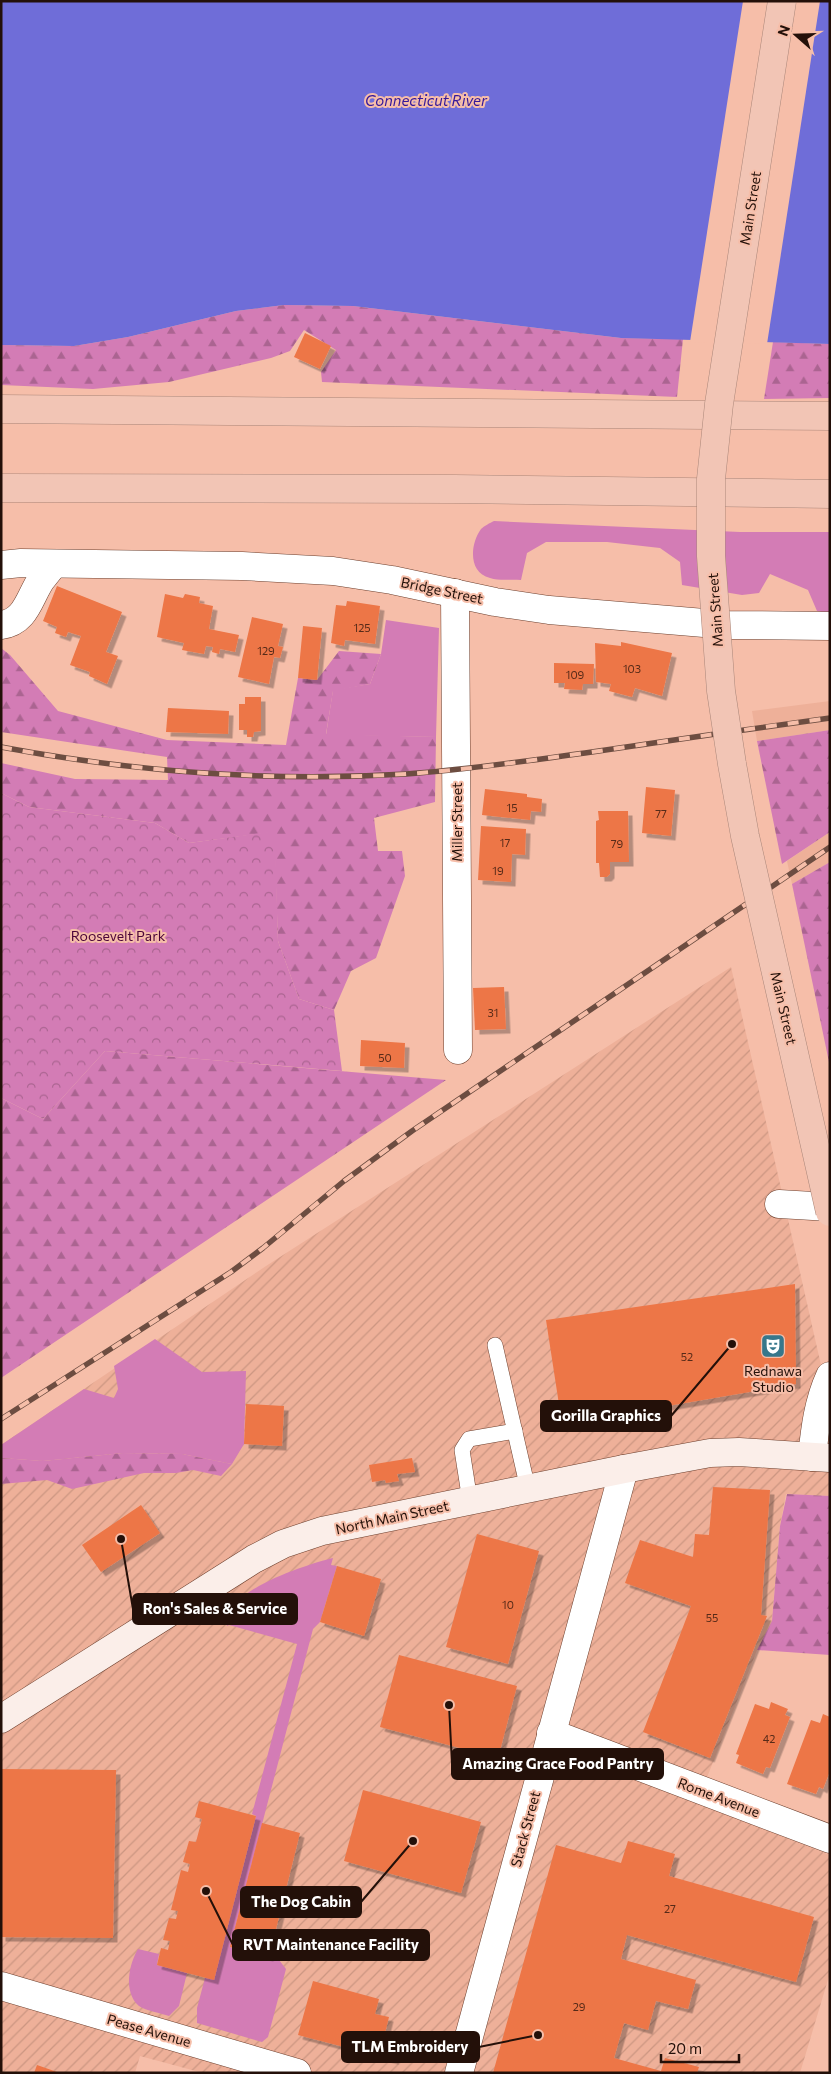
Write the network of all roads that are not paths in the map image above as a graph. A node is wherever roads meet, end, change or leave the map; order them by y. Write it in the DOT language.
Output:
graph roads {
  1 [pos="782,1"];
  2 [pos="1,409"];
  3 [pos="830,416"];
  4 [pos="1,488"];
  5 [pos="830,494"];
  6 [pos="1,565"];
  7 [pos="54,565"];
  8 [pos="454,594"];
  9 [pos="1,625"];
  10 [pos="830,626"];
  11 [pos="458,1050"];
  12 [pos="779,1204"];
  13 [pos="830,1207"];
  14 [pos="830,1212"];
  15 [pos="495,1345"];
  16 [pos="830,1376"];
  17 [pos="515,1431"];
  18 [pos="821,1457"];
  19 [pos="624,1469"];
  20 [pos="528,1489"];
  21 [pos="470,1501"];
  22 [pos="1,1720"];
  23 [pos="551,1733"];
  24 [pos="830,1839"];
  25 [pos="1,1986"];
  26 [pos="297,2073"];
  27 [pos="458,2073"];
  1 -- 14 [label="highway, Main Street, bridge"];
  2 -- 3 [label="highway"];
  4 -- 5 [label="highway"];
  6 -- 7 [label="street, Bridge Street"];
  7 -- 8 [label="street, Bridge Street"];
  7 -- 9 [label="street"];
  8 -- 10 [label="street, Bridge Street"];
  8 -- 11 [label="street, Miller Street"];
  12 -- 13 [label="street"];
  15 -- 17 [label="lane"];
  16 -- 18 [label="street"];
  17 -- 20 [label="lane"];
  17 -- 21 [label="lane"];
  18 -- 19 [label="street, North Main Street"];
  19 -- 20 [label="street, North Main Street"];
  19 -- 23 [label="street, Stack Street"];
  20 -- 21 [label="street, North Main Street"];
  21 -- 22 [label="street, North Main Street"];
  23 -- 24 [label="street, Rome Avenue"];
  23 -- 27 [label="street, Stack Street"];
  25 -- 26 [label="street, Pease Avenue"];
}
